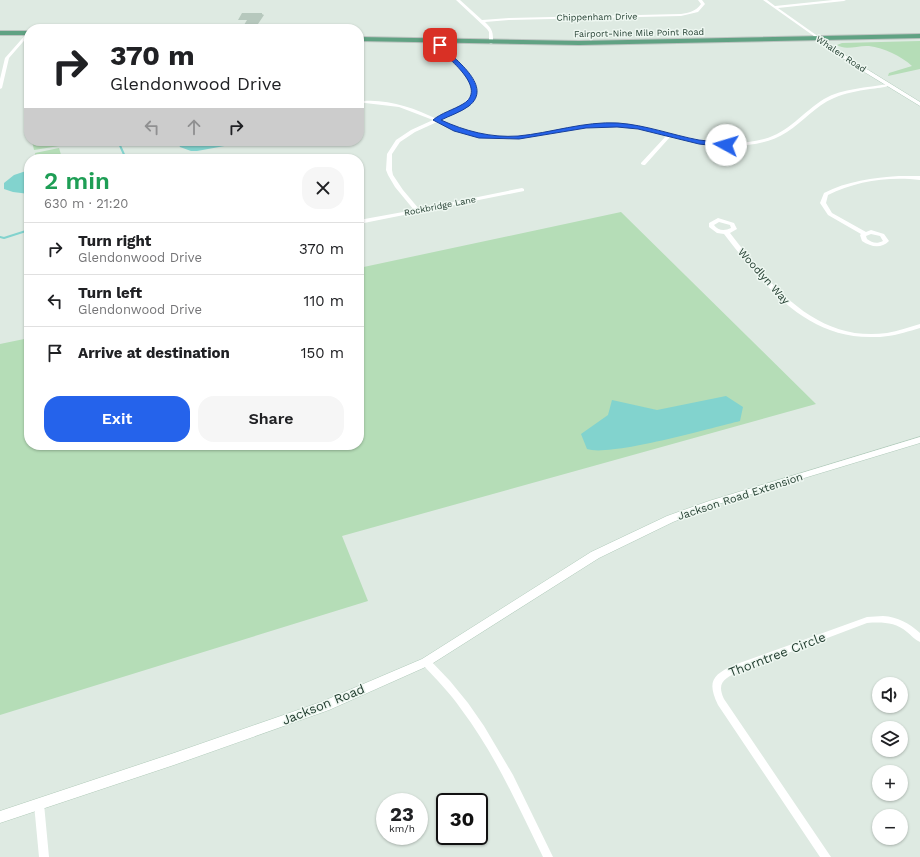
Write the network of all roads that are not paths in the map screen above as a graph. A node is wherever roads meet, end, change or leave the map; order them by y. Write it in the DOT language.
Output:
graph roads {
  1 [pos="458,0"];
  2 [pos="700,0"];
  3 [pos="765,0"];
  4 [pos="844,0"];
  5 [pos="774,7"];
  6 [pos="482,21"];
  7 [pos="0,33"];
  8 [pos="24,33"];
  9 [pos="920,36"];
  10 [pos="818,38"];
  11 [pos="24,39"];
  12 [pos="364,39"];
  13 [pos="440,41"];
  14 [pos="491,43"];
  15 [pos="890,86"];
  16 [pos="0,88"];
  17 [pos="365,102"];
  18 [pos="920,104"];
  19 [pos="436,120"];
  20 [pos="670,135"];
  21 [pos="643,164"];
  22 [pos="920,178"];
  23 [pos="522,190"];
  24 [pos="417,210"];
  25 [pos="364,221"];
  26 [pos="726,232"];
  27 [pos="864,233"];
  28 [pos="920,326"];
  29 [pos="920,440"];
  30 [pos="920,638"];
  31 [pos="426,662"];
  32 [pos="39,804"];
  33 [pos="0,817"];
  34 [pos="44,857"];
  35 [pos="548,857"];
  36 [pos="826,857"];
  1 -- 6 [label="street"];
  2 -- 6 [label="street, Chippenham Drive"];
  3 -- 5 [label="street, Whalen Road"];
  4 -- 5 [label="street"];
  5 -- 10 [label="street, Whalen Road"];
  6 -- 14 [label="street"];
  7 -- 8 [label="main road"];
  9 -- 10 [label="main road, Fairport-Nine Mile Point Road"];
  10 -- 14 [label="main road, Fairport-Nine Mile Point Road"];
  10 -- 15 [label="street, Whalen Road"];
  11 -- 16 [label="street"];
  12 -- 13 [label="main road, Fairport-Nine Mile Point Road"];
  13 -- 14 [label="main road, Fairport-Nine Mile Point Road"];
  13 -- 19 [label="street"];
  15 -- 18 [label="street, Whalen Road"];
  15 -- 20 [label="street"];
  17 -- 19 [label="street"];
  19 -- 20 [label="street"];
  19 -- 24 [label="street"];
  20 -- 21 [label="street"];
  22 -- 27 [label="street"];
  23 -- 24 [label="street, Rockbridge Lane"];
  24 -- 25 [label="street, Rockbridge Lane"];
  26 -- 28 [label="street, Woodlyn Way"];
  29 -- 31 [label="street, Jackson Road Extension"];
  30 -- 36 [label="street, Thorntree Circle"];
  31 -- 32 [label="street, Jackson Road"];
  31 -- 35 [label="street"];
  32 -- 33 [label="street, Jackson Road"];
  32 -- 34 [label="street"];
}
